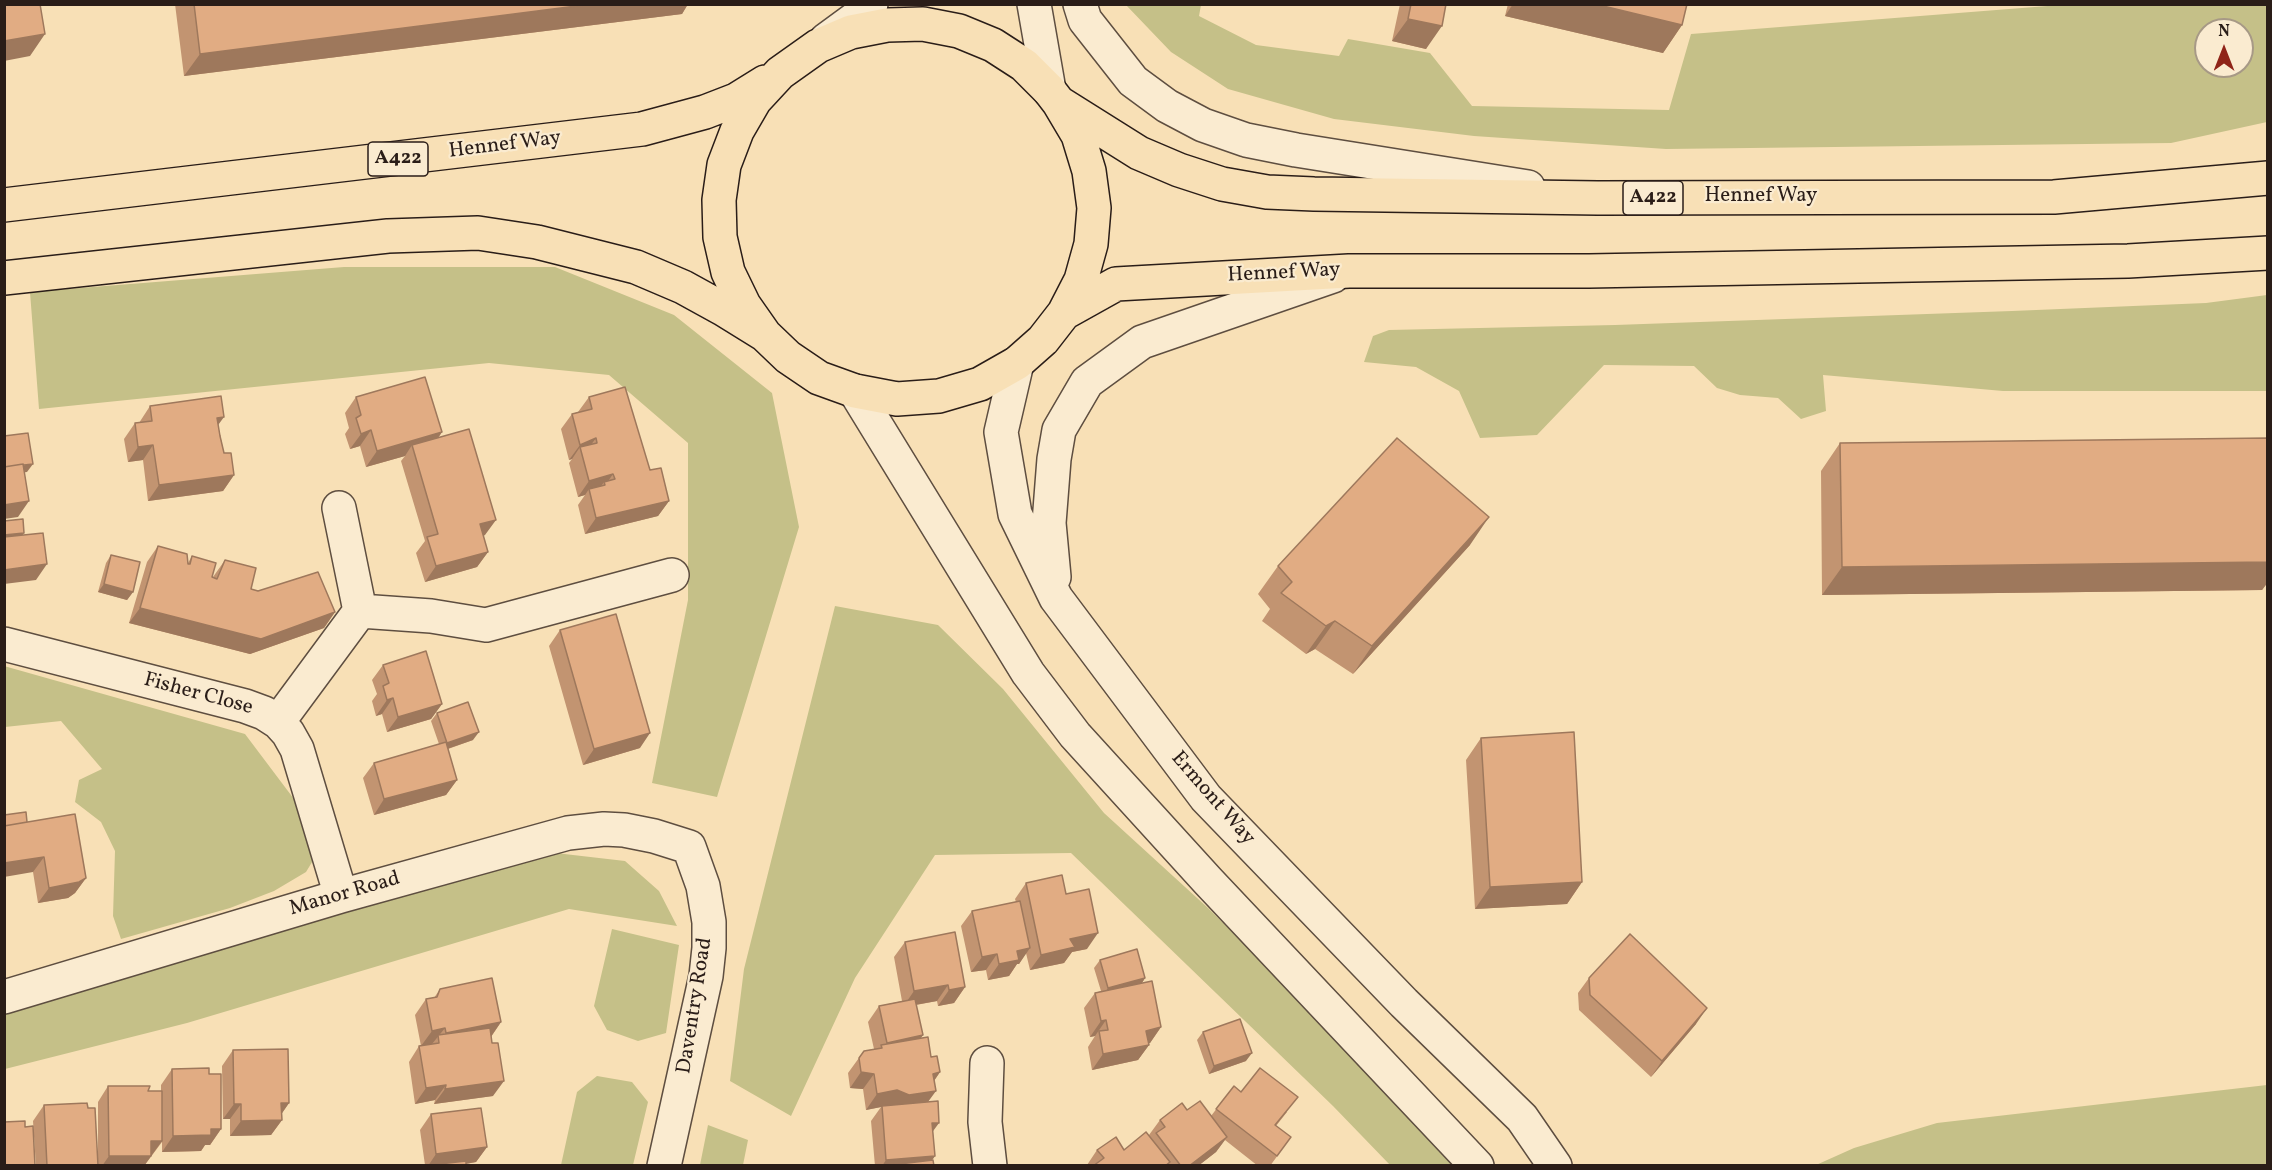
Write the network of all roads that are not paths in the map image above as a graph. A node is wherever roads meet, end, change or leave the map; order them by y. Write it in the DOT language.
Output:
graph roads {
  1 [pos="871,4"];
  2 [pos="1034,4"];
  3 [pos="1080,4"];
  4 [pos="818,46"];
  5 [pos="780,72"];
  6 [pos="1054,97"];
  7 [pos="2268,178"];
  8 [pos="1598,198"];
  9 [pos="4,205"];
  10 [pos="2268,253"];
  11 [pos="1349,271"];
  12 [pos="4,278"];
  13 [pos="1064,313"];
  14 [pos="765,335"];
  15 [pos="1017,363"];
  16 [pos="855,391"];
  17 [pos="339,508"];
  18 [pos="672,575"];
  19 [pos="1056,598"];
  20 [pos="360,611"];
  21 [pos="4,644"];
  22 [pos="278,722"];
  23 [pos="689,847"];
  24 [pos="341,896"];
  25 [pos="4,997"];
  26 [pos="987,1063"];
  27 [pos="664,1166"];
  28 [pos="990,1166"];
  29 [pos="1477,1166"];
  30 [pos="1555,1166"];
  1 -- 4 [label="street"];
  2 -- 6 [label="street"];
  3 -- 8 [label="street"];
  4 -- 5 [label="highway"];
  4 -- 6 [label="highway"];
  5 -- 9 [label="highway, Hennef Way / A422"];
  5 -- 14 [label="highway"];
  6 -- 8 [label="highway, Hennef Way / A422"];
  6 -- 13 [label="highway"];
  7 -- 8 [label="highway, Hennef Way / A422"];
  10 -- 11 [label="highway, Hennef Way"];
  11 -- 13 [label="highway, Hennef Way"];
  11 -- 19 [label="street"];
  12 -- 14 [label="highway"];
  13 -- 15 [label="highway"];
  14 -- 16 [label="highway"];
  15 -- 16 [label="highway"];
  15 -- 19 [label="street, Ermont Way"];
  16 -- 29 [label="street"];
  17 -- 20 [label="street"];
  18 -- 20 [label="street"];
  19 -- 30 [label="street, Ermont Way"];
  20 -- 22 [label="street"];
  21 -- 22 [label="street, Fisher Close"];
  22 -- 24 [label="street, Fisher Close"];
  23 -- 24 [label="street, Manor Road"];
  23 -- 27 [label="street, Daventry Road"];
  24 -- 25 [label="street, Manor Road"];
  26 -- 28 [label="street"];
}
